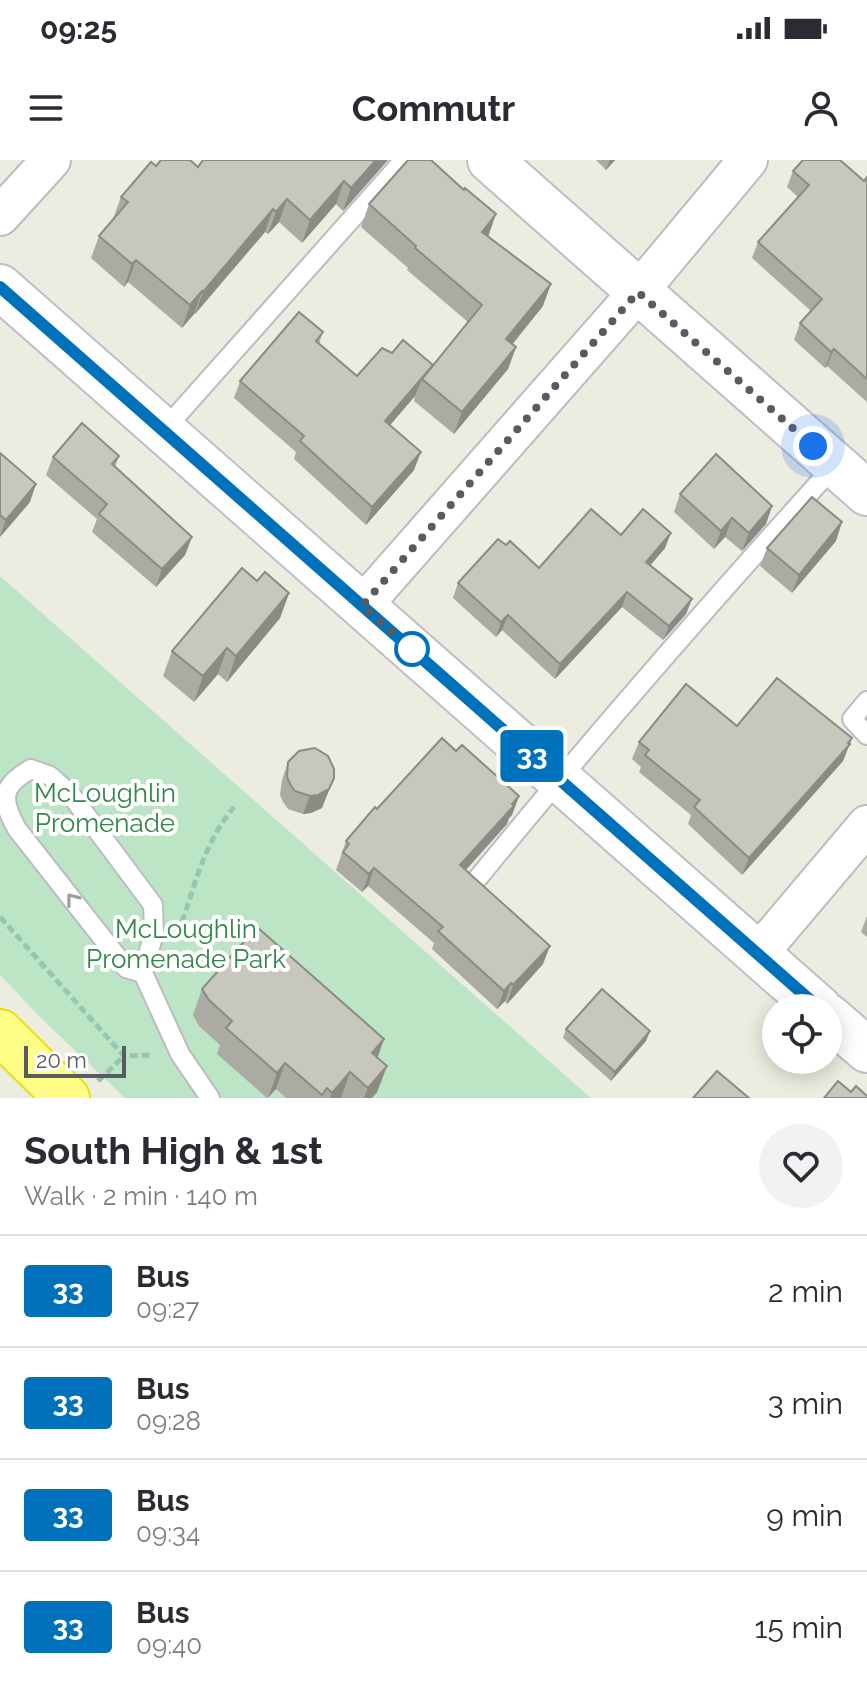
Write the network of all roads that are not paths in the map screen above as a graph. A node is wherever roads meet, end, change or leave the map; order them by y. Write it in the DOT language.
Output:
graph roads {
  1 [pos="51,160"];
  2 [pos="404,160"];
  3 [pos="490,160"];
  4 [pos="748,160"];
  5 [pos="0,216"];
  6 [pos="0,287"];
  7 [pos="638,292"];
  8 [pos="163,431"];
  9 [pos="835,465"];
  10 [pos="867,493"];
  11 [pos="362,606"];
  12 [pos="867,701"];
  13 [pos="867,735"];
  14 [pos="558,779"];
  15 [pos="867,825"];
  16 [pos="478,878"];
  17 [pos="758,954"];
  18 [pos="143,973"];
  19 [pos="803,994"];
  20 [pos="842,1028"];
  21 [pos="0,1032"];
  22 [pos="867,1050"];
  23 [pos="67,1098"];
  24 [pos="210,1098"];
  1 -- 5 [label="street"];
  2 -- 8 [label="lane"];
  3 -- 7 [label="street"];
  4 -- 7 [label="street"];
  6 -- 8 [label="street"];
  7 -- 9 [label="street"];
  7 -- 11 [label="street"];
  8 -- 11 [label="street"];
  9 -- 10 [label="street"];
  9 -- 14 [label="lane"];
  11 -- 14 [label="street"];
  12 -- 13 [label="lane"];
  14 -- 16 [label="lane"];
  14 -- 17 [label="street"];
  15 -- 17 [label="street"];
  17 -- 19 [label="street"];
  18 -- 18 [label="lane, one-way"];
  18 -- 24 [label="lane"];
  20 -- 22 [label="street"];
  21 -- 23 [label="highway"];
}
